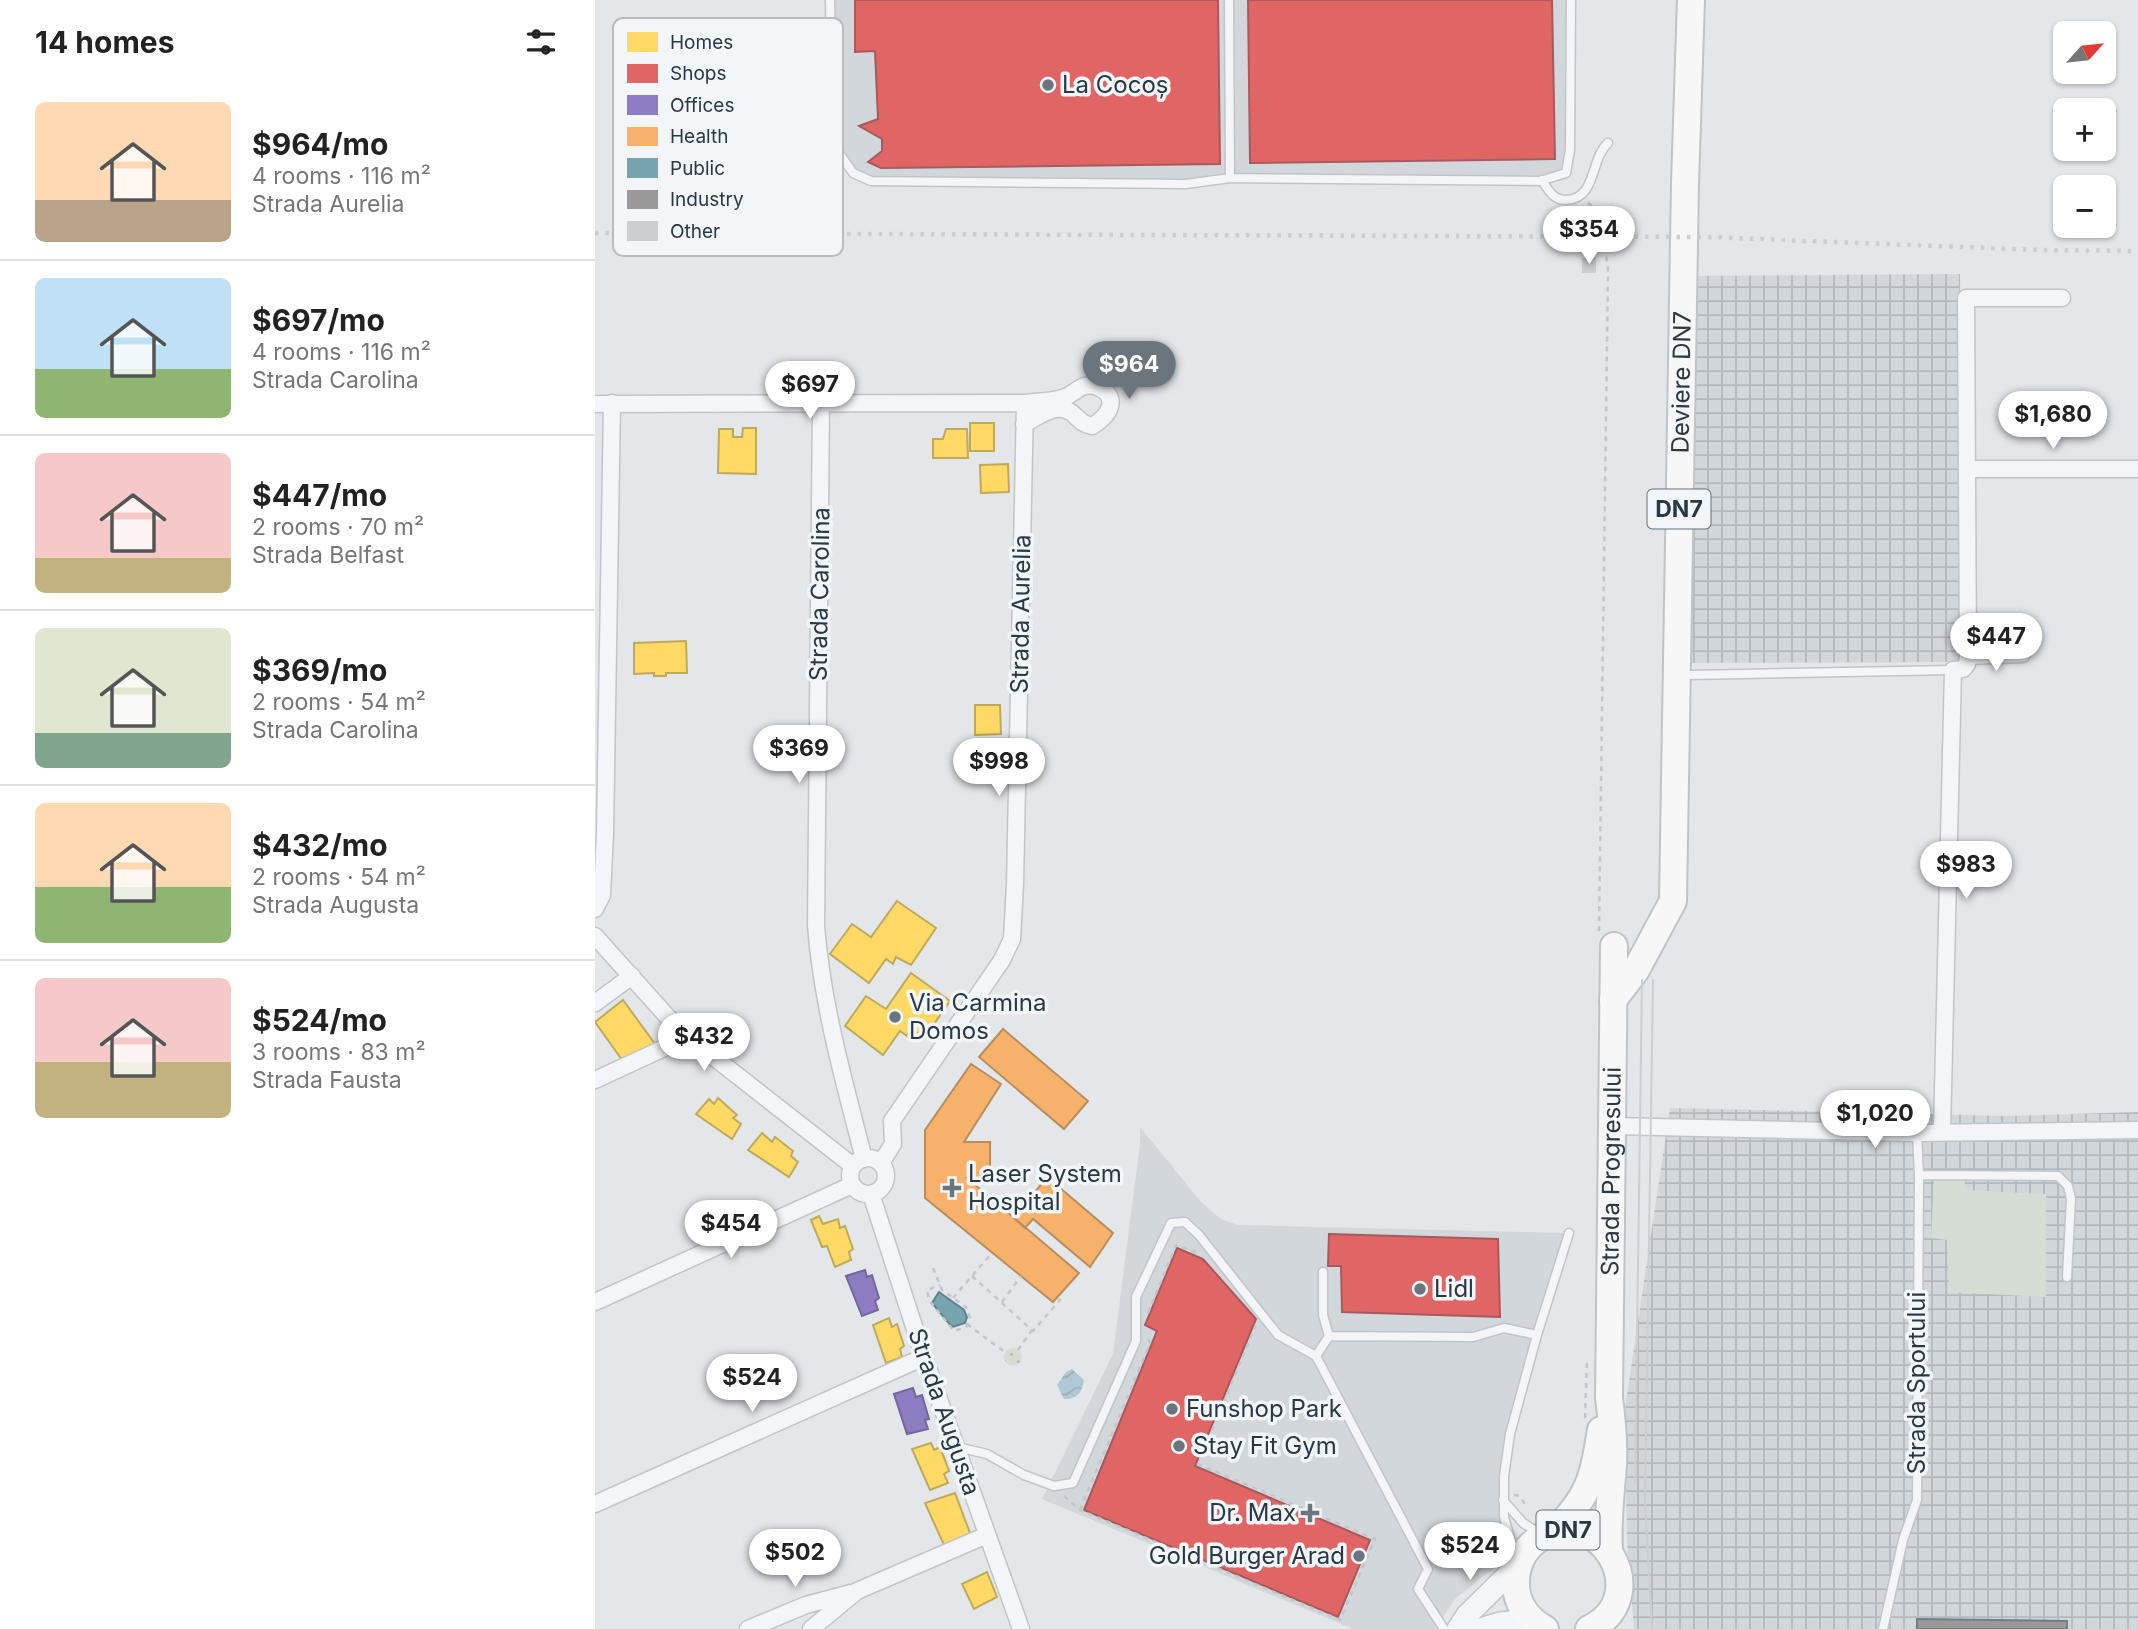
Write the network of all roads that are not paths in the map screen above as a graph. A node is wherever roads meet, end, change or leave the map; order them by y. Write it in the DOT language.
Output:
graph roads {
  1 [pos="830,0"];
  2 [pos="1229,0"];
  3 [pos="1571,0"];
  4 [pos="1692,0"];
  5 [pos="830,18"];
  6 [pos="1608,143"];
  7 [pos="843,158"];
  8 [pos="1230,178"];
  9 [pos="1542,180"];
  10 [pos="2062,298"];
  11 [pos="821,402"];
  12 [pos="603,403"];
  13 [pos="1025,403"];
  14 [pos="1024,424"];
  15 [pos="1968,469"];
  16 [pos="2138,469"];
  17 [pos="2022,654"];
  18 [pos="1968,656"];
  19 [pos="1953,670"];
  20 [pos="1689,675"];
  21 [pos="595,909"];
  22 [pos="595,936"];
  23 [pos="1606,943"];
  24 [pos="632,976"];
  25 [pos="1613,1000"];
  26 [pos="595,1003"];
  27 [pos="688,1037"];
  28 [pos="595,1080"];
  29 [pos="1612,1126"];
  30 [pos="2138,1130"];
  31 [pos="1943,1132"];
  32 [pos="1917,1133"];
  33 [pos="858,1162"];
  34 [pos="881,1163"];
  35 [pos="1919,1175"];
  36 [pos="852,1185"];
  37 [pos="871,1194"];
  38 [pos="1569,1233"];
  39 [pos="1323,1272"];
  40 [pos="2067,1277"];
  41 [pos="595,1302"];
  42 [pos="1537,1335"];
  43 [pos="1329,1336"];
  44 [pos="1316,1356"];
  45 [pos="924,1357"];
  46 [pos="1609,1398"];
  47 [pos="956,1447"];
  48 [pos="1503,1500"];
  49 [pos="595,1504"];
  50 [pos="1551,1532"];
  51 [pos="987,1535"];
  52 [pos="1609,1551"];
  53 [pos="1518,1565"];
  54 [pos="857,1591"];
  55 [pos="1611,1620"];
  56 [pos="1539,1625"];
  57 [pos="748,1629"];
  58 [pos="811,1629"];
  59 [pos="1021,1629"];
  60 [pos="1444,1629"];
  61 [pos="1458,1629"];
  62 [pos="1480,1629"];
  63 [pos="1589,1629"];
  64 [pos="1883,1629"];
  1 -- 5 [label="lane"];
  2 -- 8 [label="lane"];
  3 -- 9 [label="lane"];
  4 -- 25 [label="main road, Deviere DN7 / DN7"];
  6 -- 9 [label="lane"];
  7 -- 8 [label="lane"];
  8 -- 9 [label="lane"];
  10 -- 15 [label="street"];
  11 -- 12 [label="street"];
  11 -- 13 [label="street"];
  11 -- 33 [label="street, Strada Carolina"];
  12 -- 21 [label="street"];
  13 -- 14 [label="street, Strada Aurelia"];
  13 -- 14 [label="street"];
  14 -- 34 [label="street, Strada Aurelia"];
  15 -- 16 [label="street"];
  15 -- 18 [label="street"];
  17 -- 18 [label="street"];
  18 -- 19 [label="street"];
  19 -- 20 [label="lane"];
  19 -- 31 [label="street"];
  22 -- 24 [label="street"];
  23 -- 25 [label="main road, Strada Progresului / DN7"];
  24 -- 26 [label="street"];
  24 -- 27 [label="street"];
  25 -- 29 [label="main road, Strada Progresului / DN7"];
  27 -- 28 [label="street"];
  27 -- 33 [label="street"];
  29 -- 32 [label="street"];
  29 -- 46 [label="main road, Strada Progresului / DN7"];
  30 -- 31 [label="street"];
  31 -- 32 [label="street"];
  32 -- 35 [label="lane, Strada Sportului"];
  33 -- 34 [label="street"];
  33 -- 36 [label="street"];
  34 -- 37 [label="street"];
  35 -- 40 [label="lane"];
  35 -- 64 [label="lane, Strada Sportului"];
  36 -- 37 [label="street"];
  36 -- 41 [label="street"];
  37 -- 45 [label="street, Strada Augusta"];
  38 -- 42 [label="lane"];
  39 -- 43 [label="lane"];
  42 -- 43 [label="lane"];
  42 -- 48 [label="lane"];
  43 -- 44 [label="lane"];
  44 -- 47 [label="lane"];
  44 -- 60 [label="lane"];
  45 -- 47 [label="street, Strada Augusta"];
  45 -- 49 [label="street"];
  46 -- 50 [label="main road, Strada Progresului / DN7"];
  46 -- 52 [label="main road, Strada Progresului / DN7"];
  47 -- 51 [label="street, Strada Augusta"];
  48 -- 50 [label="lane"];
  48 -- 53 [label="lane"];
  50 -- 52 [label="main road, DN7"];
  50 -- 53 [label="main road, DN7"];
  51 -- 54 [label="street"];
  51 -- 59 [label="street, Strada Augusta"];
  52 -- 55 [label="main road, DN7"];
  53 -- 56 [label="main road, DN7"];
  53 -- 61 [label="street"];
  54 -- 57 [label="street"];
  54 -- 58 [label="street"];
  55 -- 63 [label="main road, DN7"];
  56 -- 62 [label="street"];
}
